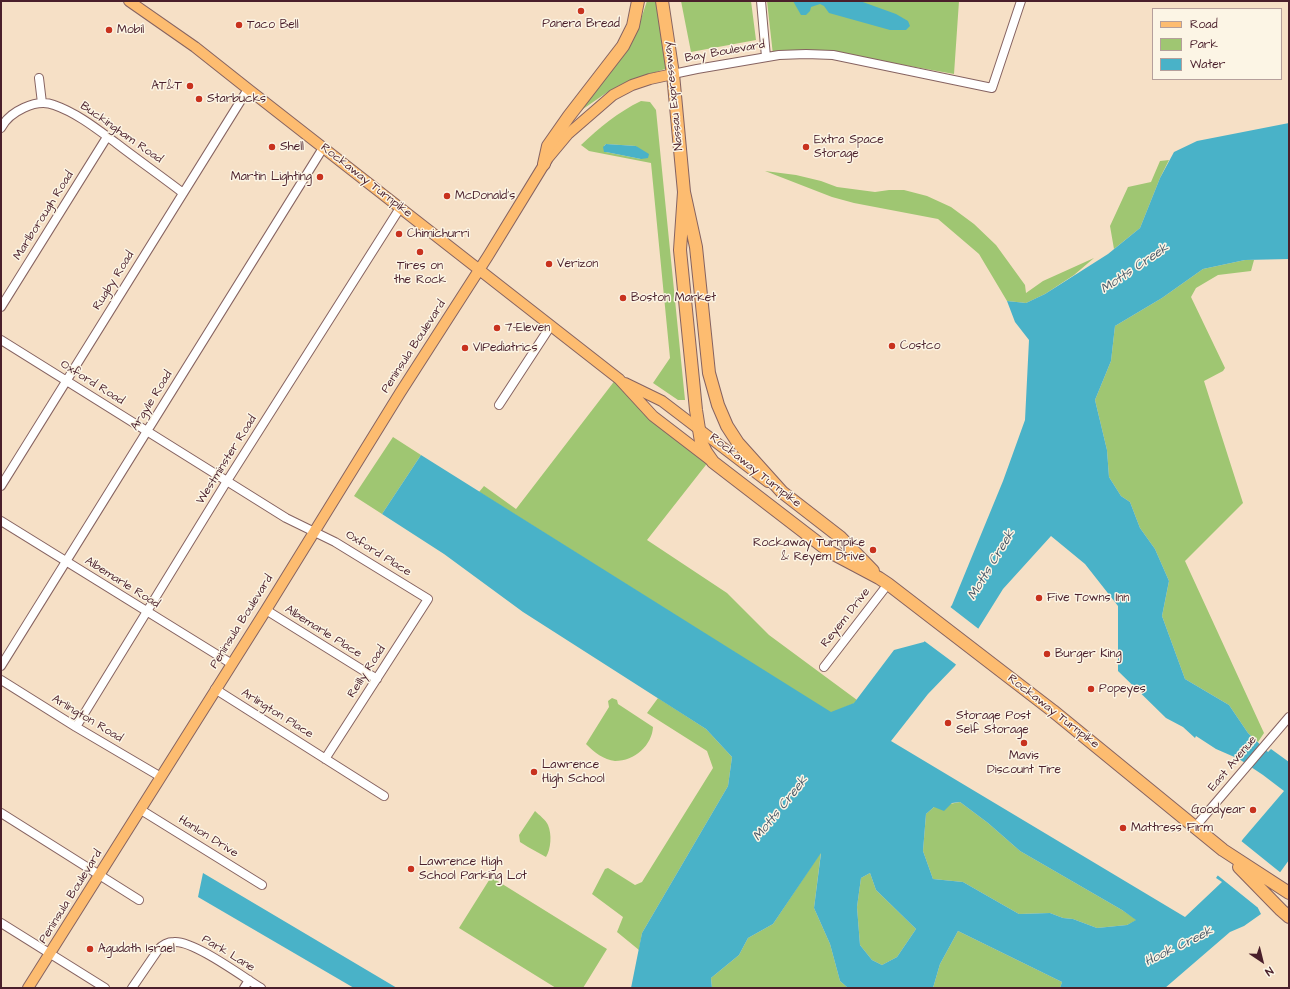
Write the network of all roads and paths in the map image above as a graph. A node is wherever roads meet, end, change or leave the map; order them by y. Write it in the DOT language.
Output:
graph roads {
  1 [pos="129,1"];
  2 [pos="638,1"];
  3 [pos="662,1"];
  4 [pos="761,1"];
  5 [pos="1021,1"];
  6 [pos="766,58"];
  7 [pos="673,74"];
  8 [pos="39,78"];
  9 [pos="248,89"];
  10 [pos="42,103"];
  11 [pos="1,128"];
  12 [pos="107,137"];
  13 [pos="323,148"];
  14 [pos="544,164"];
  15 [pos="183,192"];
  16 [pos="684,192"];
  17 [pos="400,208"];
  18 [pos="479,270"];
  19 [pos="1,307"];
  20 [pos="550,327"];
  21 [pos="1,340"];
  22 [pos="619,379"];
  23 [pos="66,381"];
  24 [pos="499,405"];
  25 [pos="698,428"];
  26 [pos="147,431"];
  27 [pos="712,462"];
  28 [pos="228,481"];
  29 [pos="1,486"];
  30 [pos="782,492"];
  31 [pos="1,521"];
  32 [pos="314,532"];
  33 [pos="66,562"];
  34 [pos="883,581"];
  35 [pos="428,599"];
  36 [pos="266,610"];
  37 [pos="146,612"];
  38 [pos="232,664"];
  39 [pos="1,666"];
  40 [pos="824,667"];
  41 [pos="377,679"];
  42 [pos="1,680"];
  43 [pos="215,690"];
  44 [pos="1289,718"];
  45 [pos="76,727"];
  46 [pos="325,759"];
  47 [pos="161,777"];
  48 [pos="384,796"];
  49 [pos="141,810"];
  50 [pos="1,813"];
  51 [pos="1195,827"];
  52 [pos="1248,871"];
  53 [pos="100,874"];
  54 [pos="262,885"];
  55 [pos="1289,894"];
  56 [pos="139,900"];
  57 [pos="1285,913"];
  58 [pos="1,923"];
  59 [pos="50,954"];
  60 [pos="249,980"];
  61 [pos="28,988"];
  62 [pos="105,988"];
  63 [pos="132,988"];
  64 [pos="244,988"];
  65 [pos="261,988"];
  1 -- 9 [label="main road, Rockaway Turnpike"];
  2 -- 14 [label="highway"];
  3 -- 7 [label="highway, Nassau Expressway"];
  4 -- 6 [label="street"];
  5 -- 6 [label="street, Bay Boulevard"];
  6 -- 7 [label="street, Bay Boulevard"];
  7 -- 14 [label="main road, Bay Boulevard"];
  7 -- 16 [label="highway, Nassau Expressway"];
  8 -- 10 [label="street"];
  9 -- 13 [label="main road, Rockaway Turnpike"];
  9 -- 15 [label="street, Rugby Road"];
  10 -- 11 [label="street"];
  10 -- 12 [label="street, Buckingham Road"];
  12 -- 15 [label="street, Buckingham Road"];
  12 -- 19 [label="street, Marlborough Road"];
  13 -- 17 [label="main road, Rockaway Turnpike"];
  13 -- 26 [label="street, Argyle Road"];
  14 -- 18 [label="main road, Bay Boulevard"];
  15 -- 23 [label="street, Rugby Road"];
  16 -- 25 [label="highway, Nassau Expressway"];
  16 -- 30 [label="highway, Nassau Expressway"];
  17 -- 18 [label="main road, Rockaway Turnpike"];
  17 -- 28 [label="street, Westminster Road"];
  18 -- 20 [label="main road, Rockaway Turnpike"];
  18 -- 32 [label="main road, Peninsula Boulevard"];
  20 -- 22 [label="main road, Rockaway Turnpike"];
  20 -- 24 [label="street"];
  21 -- 23 [label="street, Oxford Road"];
  22 -- 25 [label="main road, Rockaway Turnpike"];
  22 -- 27 [label="main road, Rockaway Turnpike"];
  23 -- 26 [label="street, Oxford Road"];
  23 -- 29 [label="street, Rugby Road"];
  25 -- 27 [label="highway, Nassau Expressway"];
  25 -- 30 [label="main road, Rockaway Turnpike"];
  26 -- 28 [label="street, Oxford Road"];
  26 -- 33 [label="street, Argyle Road"];
  27 -- 34 [label="highway, Rockaway Turnpike"];
  28 -- 32 [label="street, Oxford Road"];
  28 -- 37 [label="street, Westminster Road"];
  30 -- 34 [label="highway, Rockaway Turnpike"];
  31 -- 33 [label="street, Albemarle Road"];
  32 -- 35 [label="street, Oxford Place"];
  32 -- 36 [label="main road, Peninsula Boulevard"];
  33 -- 37 [label="street, Albemarle Road"];
  33 -- 39 [label="street, Argyle Road"];
  34 -- 40 [label="street, Reyem Drive"];
  34 -- 51 [label="highway, Rockaway Turnpike"];
  35 -- 41 [label="street, Reilly Road"];
  36 -- 38 [label="main road, Peninsula Boulevard"];
  36 -- 41 [label="street, Albemarle Place"];
  37 -- 38 [label="street, Albemarle Road"];
  37 -- 45 [label="street, Westminster Road"];
  38 -- 43 [label="main road, Peninsula Boulevard"];
  41 -- 46 [label="street, Reilly Road"];
  42 -- 45 [label="street, Arlington Road"];
  43 -- 46 [label="street, Arlington Place"];
  43 -- 47 [label="main road, Peninsula Boulevard"];
  44 -- 51 [label="street, East Avenue"];
  45 -- 47 [label="street, Arlington Road"];
  46 -- 48 [label="street, Arlington Place"];
  47 -- 49 [label="main road, Peninsula Boulevard"];
  49 -- 53 [label="main road, Peninsula Boulevard"];
  49 -- 54 [label="street, Hanlon Drive"];
  50 -- 53 [label="street"];
  51 -- 52 [label="highway, Rockaway Turnpike"];
  52 -- 55 [label="highway"];
  52 -- 57 [label="highway"];
  53 -- 56 [label="street"];
  53 -- 59 [label="main road, Peninsula Boulevard"];
  58 -- 59 [label="street"];
  59 -- 61 [label="main road, Peninsula Boulevard"];
  59 -- 62 [label="street"];
  60 -- 63 [label="street, Park Lane"];
  60 -- 64 [label="street"];
  60 -- 65 [label="street, Park Lane"];
}
